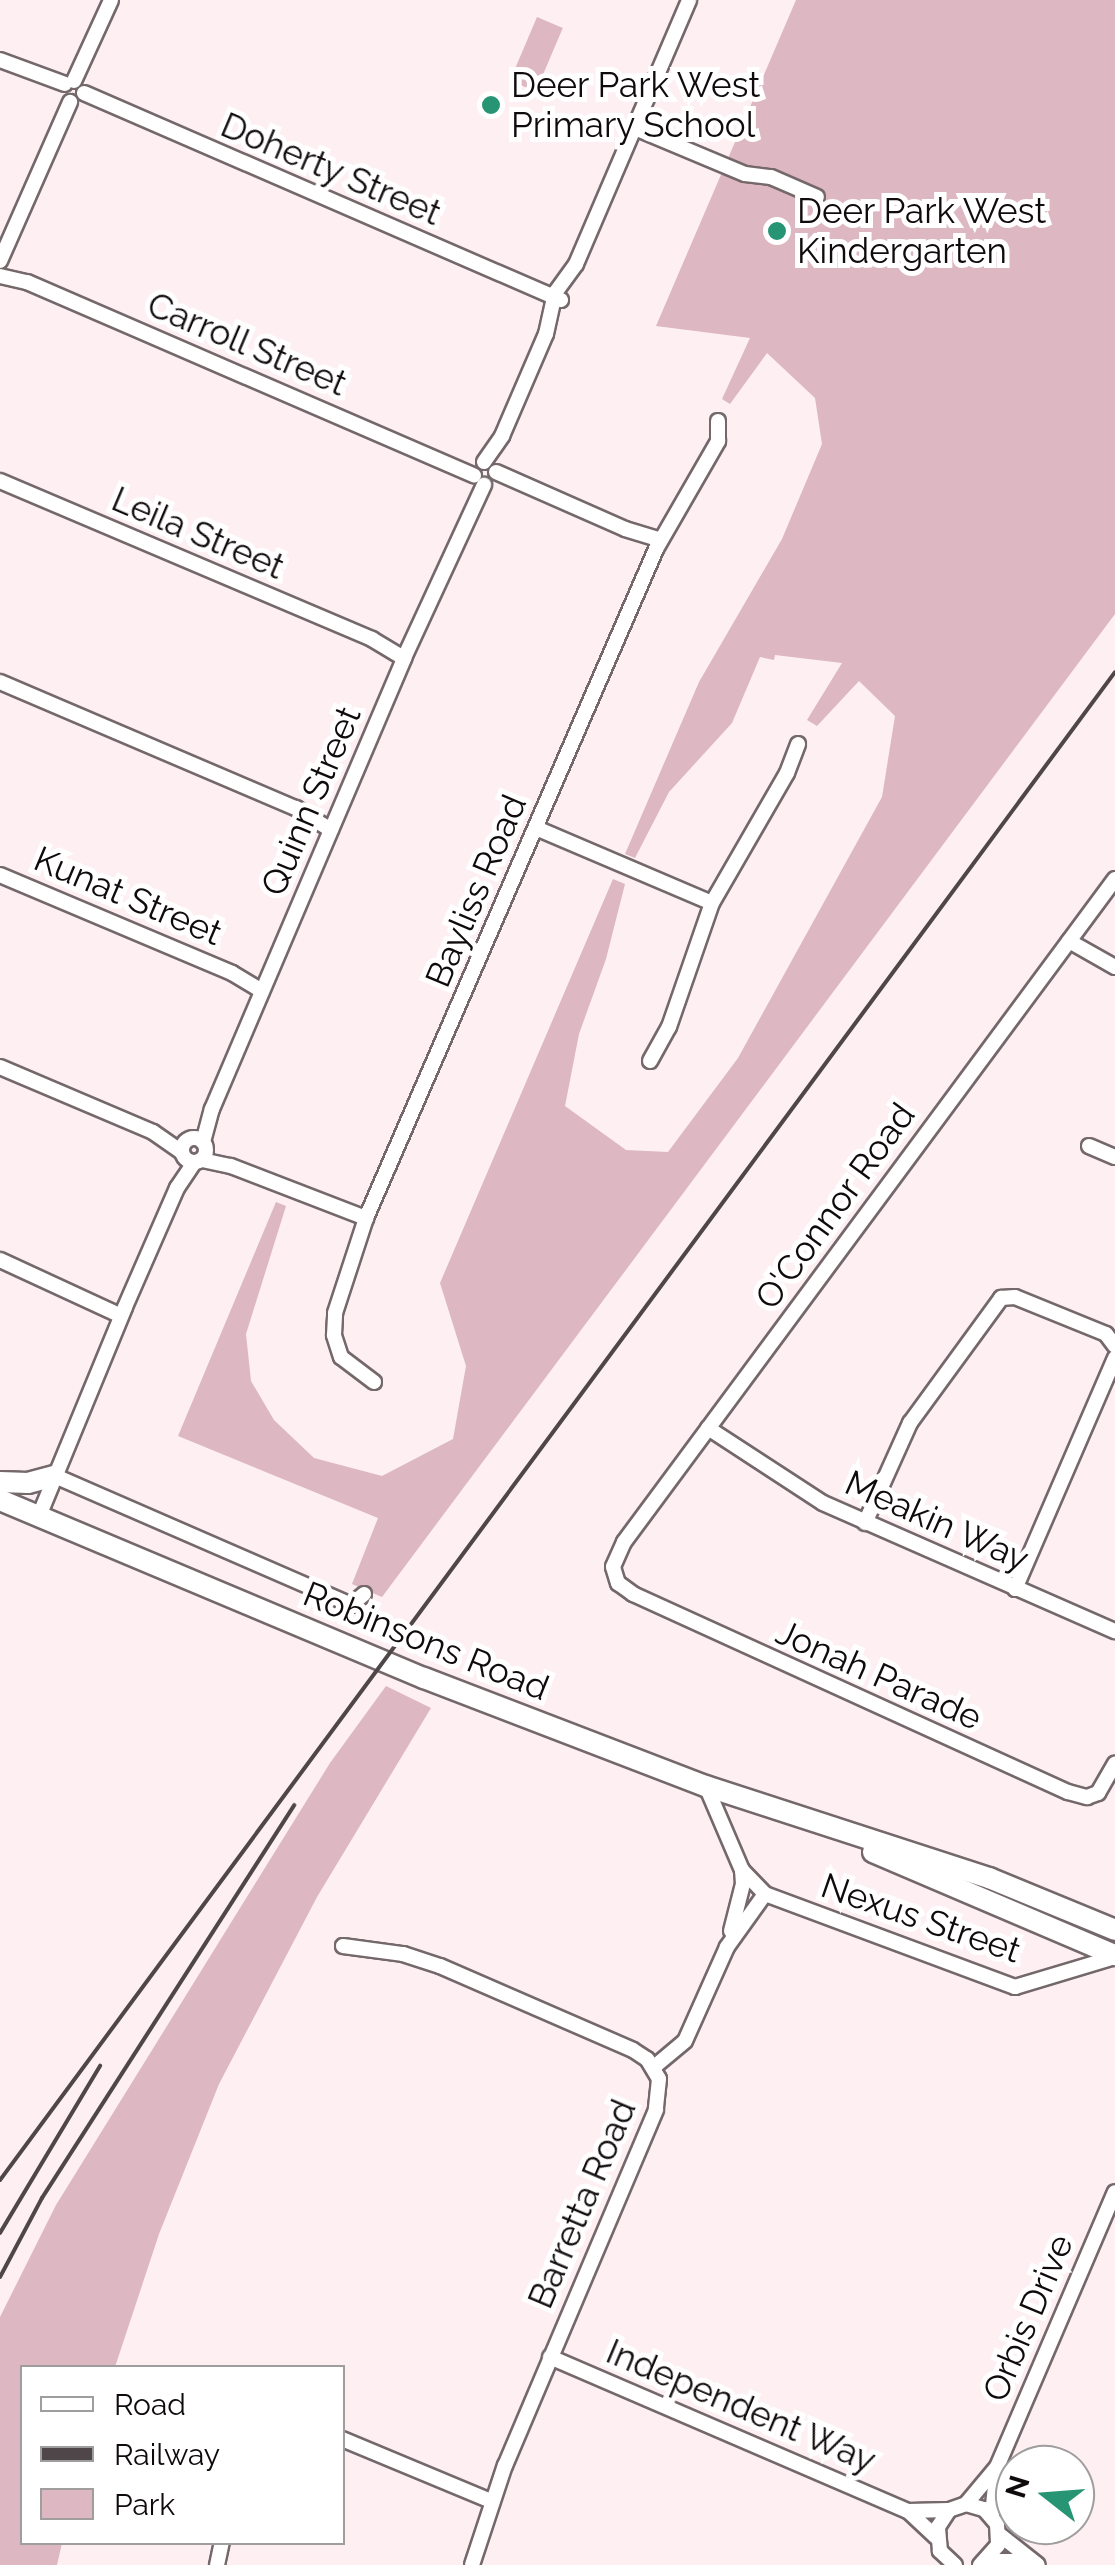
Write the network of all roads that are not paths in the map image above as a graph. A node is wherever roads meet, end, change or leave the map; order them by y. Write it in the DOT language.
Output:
graph roads {
  1 [pos="111,0"];
  2 [pos="690,0"];
  3 [pos="0,60"];
  4 [pos="73,92"];
  5 [pos="634,128"];
  6 [pos="817,197"];
  7 [pos="0,263"];
  8 [pos="0,276"];
  9 [pos="27,282"];
  10 [pos="556,298"];
  11 [pos="718,421"];
  12 [pos="485,474"];
  13 [pos="0,481"];
  14 [pos="658,544"];
  15 [pos="406,654"];
  16 [pos="0,682"];
  17 [pos="798,744"];
  18 [pos="334,824"];
  19 [pos="536,828"];
  20 [pos="0,874"];
  21 [pos="1115,879"];
  22 [pos="712,903"];
  23 [pos="1073,936"];
  24 [pos="1110,963"];
  25 [pos="264,986"];
  26 [pos="650,1061"];
  27 [pos="0,1067"];
  28 [pos="1089,1146"];
  29 [pos="194,1150"];
  30 [pos="1115,1158"];
  31 [pos="364,1223"];
  32 [pos="0,1260"];
  33 [pos="123,1311"];
  34 [pos="1093,1331"];
  35 [pos="1115,1346"];
  36 [pos="1111,1365"];
  37 [pos="374,1382"];
  38 [pos="712,1423"];
  39 [pos="54,1476"];
  40 [pos="0,1482"];
  41 [pos="0,1500"];
  42 [pos="38,1516"];
  43 [pos="865,1523"];
  44 [pos="614,1574"];
  45 [pos="1015,1589"];
  46 [pos="364,1594"];
  47 [pos="1115,1632"];
  48 [pos="1115,1763"];
  49 [pos="706,1786"];
  50 [pos="794,1817"];
  51 [pos="742,1870"];
  52 [pos="764,1894"];
  53 [pos="1115,1930"];
  54 [pos="343,1946"];
  55 [pos="727,1946"];
  56 [pos="1115,1956"];
  57 [pos="654,2067"];
  58 [pos="1115,2192"];
  59 [pos="550,2357"];
  60 [pos="345,2440"];
  61 [pos="1006,2445"];
  62 [pos="995,2469"];
  63 [pos="995,2486"];
  64 [pos="491,2501"];
  65 [pos="966,2504"];
  66 [pos="949,2510"];
  67 [pos="908,2511"];
  68 [pos="992,2515"];
  69 [pos="995,2522"];
  70 [pos="936,2537"];
  71 [pos="1012,2545"];
  72 [pos="948,2562"];
  73 [pos="984,2563"];
  74 [pos="1033,2563"];
  75 [pos="472,2565"];
  1 -- 4 [label="street"];
  2 -- 5 [label="street, Quinn Street"];
  3 -- 4 [label="street, Doherty Street"];
  4 -- 7 [label="street"];
  4 -- 10 [label="street, Doherty Street"];
  5 -- 6 [label="street"];
  5 -- 10 [label="street, Quinn Street"];
  7 -- 9 [label="street, Carroll Street"];
  8 -- 9 [label="street, Carroll Street"];
  9 -- 12 [label="street, Carroll Street"];
  10 -- 12 [label="street, Quinn Street"];
  11 -- 14 [label="street, Bayliss Road"];
  12 -- 14 [label="street, Carroll Street"];
  12 -- 15 [label="street, Quinn Street"];
  13 -- 15 [label="street, Leila Street"];
  14 -- 19 [label="street, Bayliss Road"];
  15 -- 18 [label="street, Quinn Street"];
  16 -- 18 [label="street"];
  17 -- 22 [label="street"];
  18 -- 25 [label="street, Quinn Street"];
  19 -- 22 [label="street"];
  19 -- 31 [label="street, Bayliss Road"];
  20 -- 25 [label="street, Kunat Street"];
  21 -- 23 [label="street, O'Connor Road"];
  22 -- 26 [label="street"];
  23 -- 24 [label="street"];
  23 -- 38 [label="street, O'Connor Road"];
  25 -- 29 [label="street, Quinn Street"];
  27 -- 29 [label="street"];
  28 -- 30 [label="street"];
  29 -- 31 [label="street"];
  29 -- 33 [label="street, Quinn Street"];
  31 -- 37 [label="street, Bayliss Road"];
  32 -- 33 [label="street"];
  33 -- 39 [label="street, Quinn Street"];
  34 -- 35 [label="street"];
  34 -- 36 [label="street"];
  34 -- 43 [label="street"];
  36 -- 45 [label="street"];
  38 -- 43 [label="street, Meakin Way"];
  38 -- 44 [label="street, O'Connor Road"];
  39 -- 40 [label="main road"];
  39 -- 42 [label="street, Quinn Street"];
  39 -- 46 [label="street, Robinsons Road"];
  41 -- 42 [label="main road, Robinsons Road"];
  42 -- 49 [label="main road, Robinsons Road"];
  43 -- 45 [label="street, Meakin Way"];
  44 -- 48 [label="street, Jonah Parade"];
  45 -- 47 [label="street, Meakin Way"];
  49 -- 50 [label="main road, Robinsons Road"];
  49 -- 51 [label="street, Nexus Street"];
  50 -- 53 [label="main road, Robinsons Road"];
  50 -- 56 [label="main road, Robinsons Road"];
  51 -- 52 [label="street, Nexus Street"];
  51 -- 55 [label="street, Nexus Street"];
  52 -- 55 [label="street, Nexus Street"];
  52 -- 56 [label="street, Nexus Street"];
  54 -- 57 [label="street, Barretta Road"];
  55 -- 57 [label="street, Nexus Street"];
  57 -- 59 [label="street, Barretta Road"];
  58 -- 61 [label="street, Orbis Drive"];
  59 -- 64 [label="street, Barretta Road"];
  59 -- 67 [label="street, Independent Way"];
  60 -- 64 [label="street"];
  62 -- 65 [label="street, Orbis Drive"];
  63 -- 68 [label="street, Orbis Drive"];
  64 -- 75 [label="street, Barretta Road"];
  65 -- 66 [label="street, Independent Way"];
  65 -- 68 [label="street"];
  66 -- 67 [label="street, Independent Way"];
  66 -- 70 [label="street"];
  67 -- 70 [label="street, Independent Way"];
  68 -- 69 [label="street"];
  70 -- 72 [label="street"];
  71 -- 74 [label="street"];
  73 -- 74 [label="street"];
}
